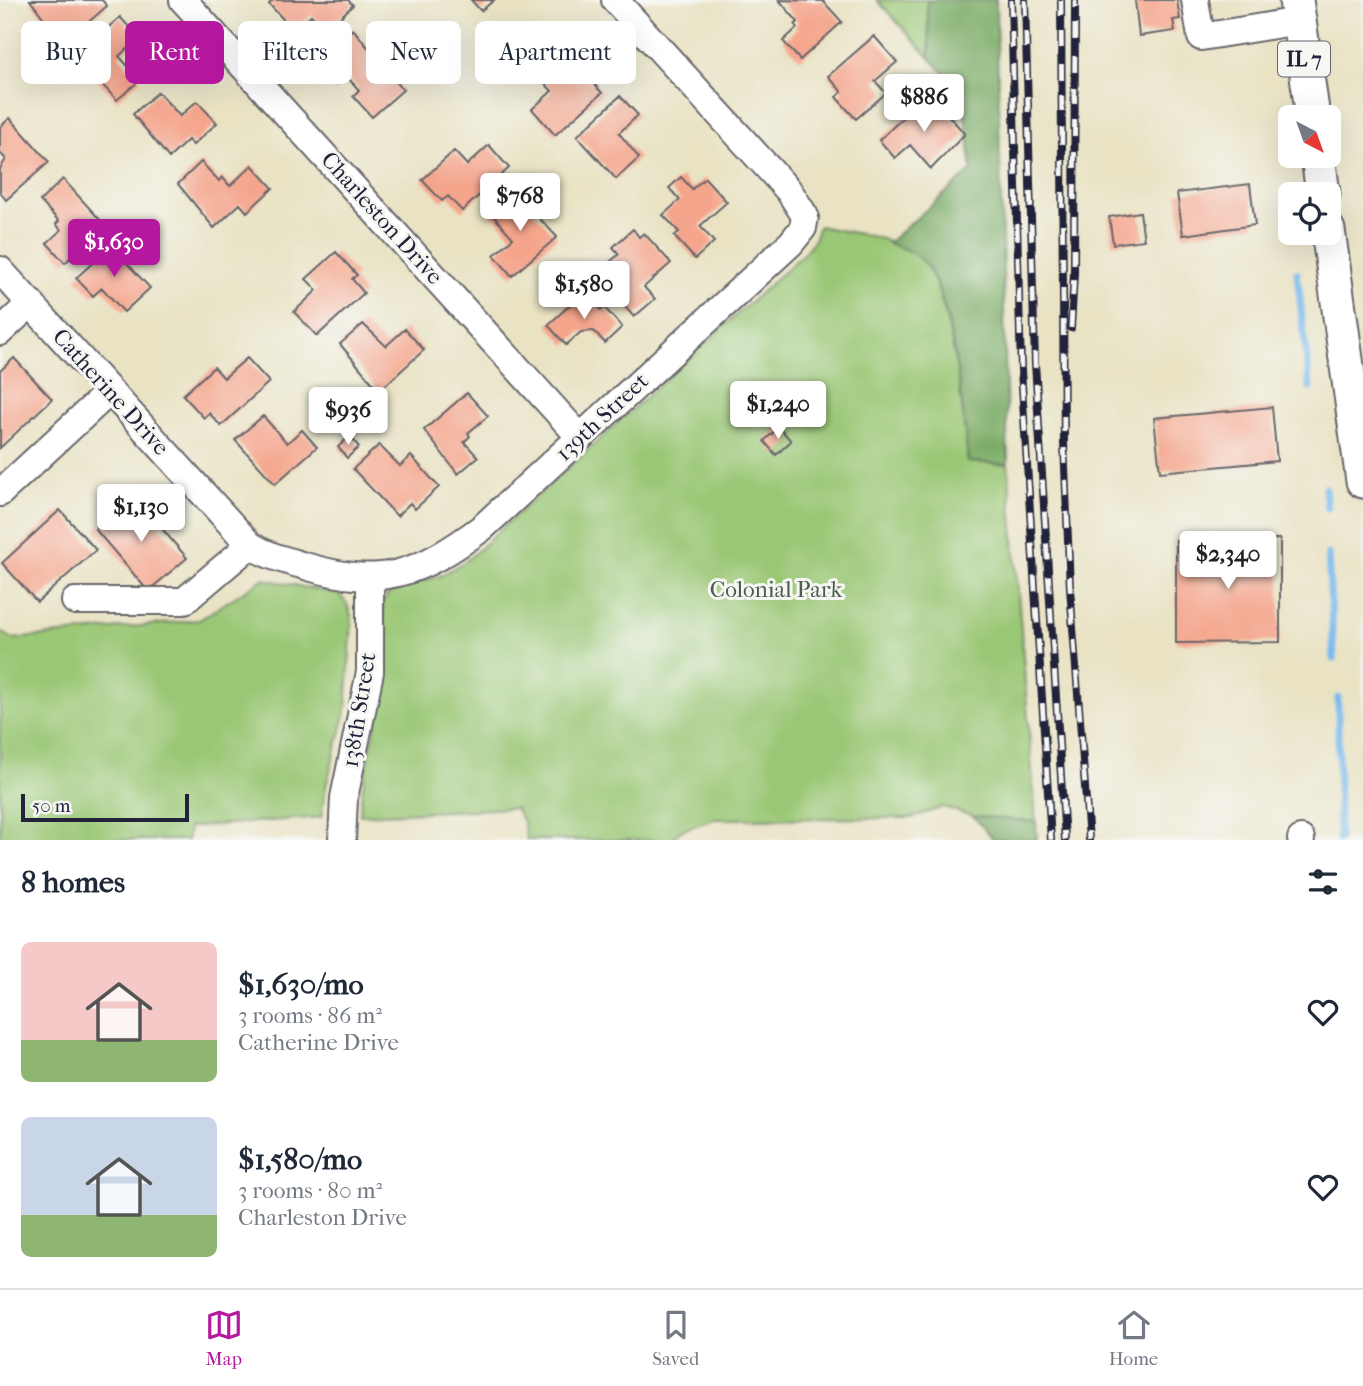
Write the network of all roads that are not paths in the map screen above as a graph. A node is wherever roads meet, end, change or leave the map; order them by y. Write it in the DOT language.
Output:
graph roads {
  1 [pos="183,0"];
  2 [pos="615,0"];
  3 [pos="1195,0"];
  4 [pos="1298,11"];
  5 [pos="1311,105"];
  6 [pos="1330,245"];
  7 [pos="0,270"];
  8 [pos="31,303"];
  9 [pos="0,332"];
  10 [pos="110,391"];
  11 [pos="580,437"];
  12 [pos="1363,481"];
  13 [pos="0,493"];
  14 [pos="250,545"];
  15 [pos="370,579"];
  16 [pos="75,601"];
  17 [pos="342,840"];
  1 -- 11 [label="street, Charleston Drive"];
  2 -- 11 [label="street, 139th Street"];
  3 -- 4 [label="street"];
  4 -- 5 [label="main road, IL 7"];
  6 -- 12 [label="main road"];
  7 -- 8 [label="street, Catherine Drive"];
  8 -- 9 [label="street"];
  8 -- 10 [label="street, Catherine Drive"];
  10 -- 13 [label="street"];
  10 -- 14 [label="street, Catherine Drive"];
  11 -- 15 [label="street, 139th Street"];
  14 -- 15 [label="street, Catherine Drive"];
  14 -- 16 [label="street"];
  15 -- 17 [label="street, 138th Street"];
}
